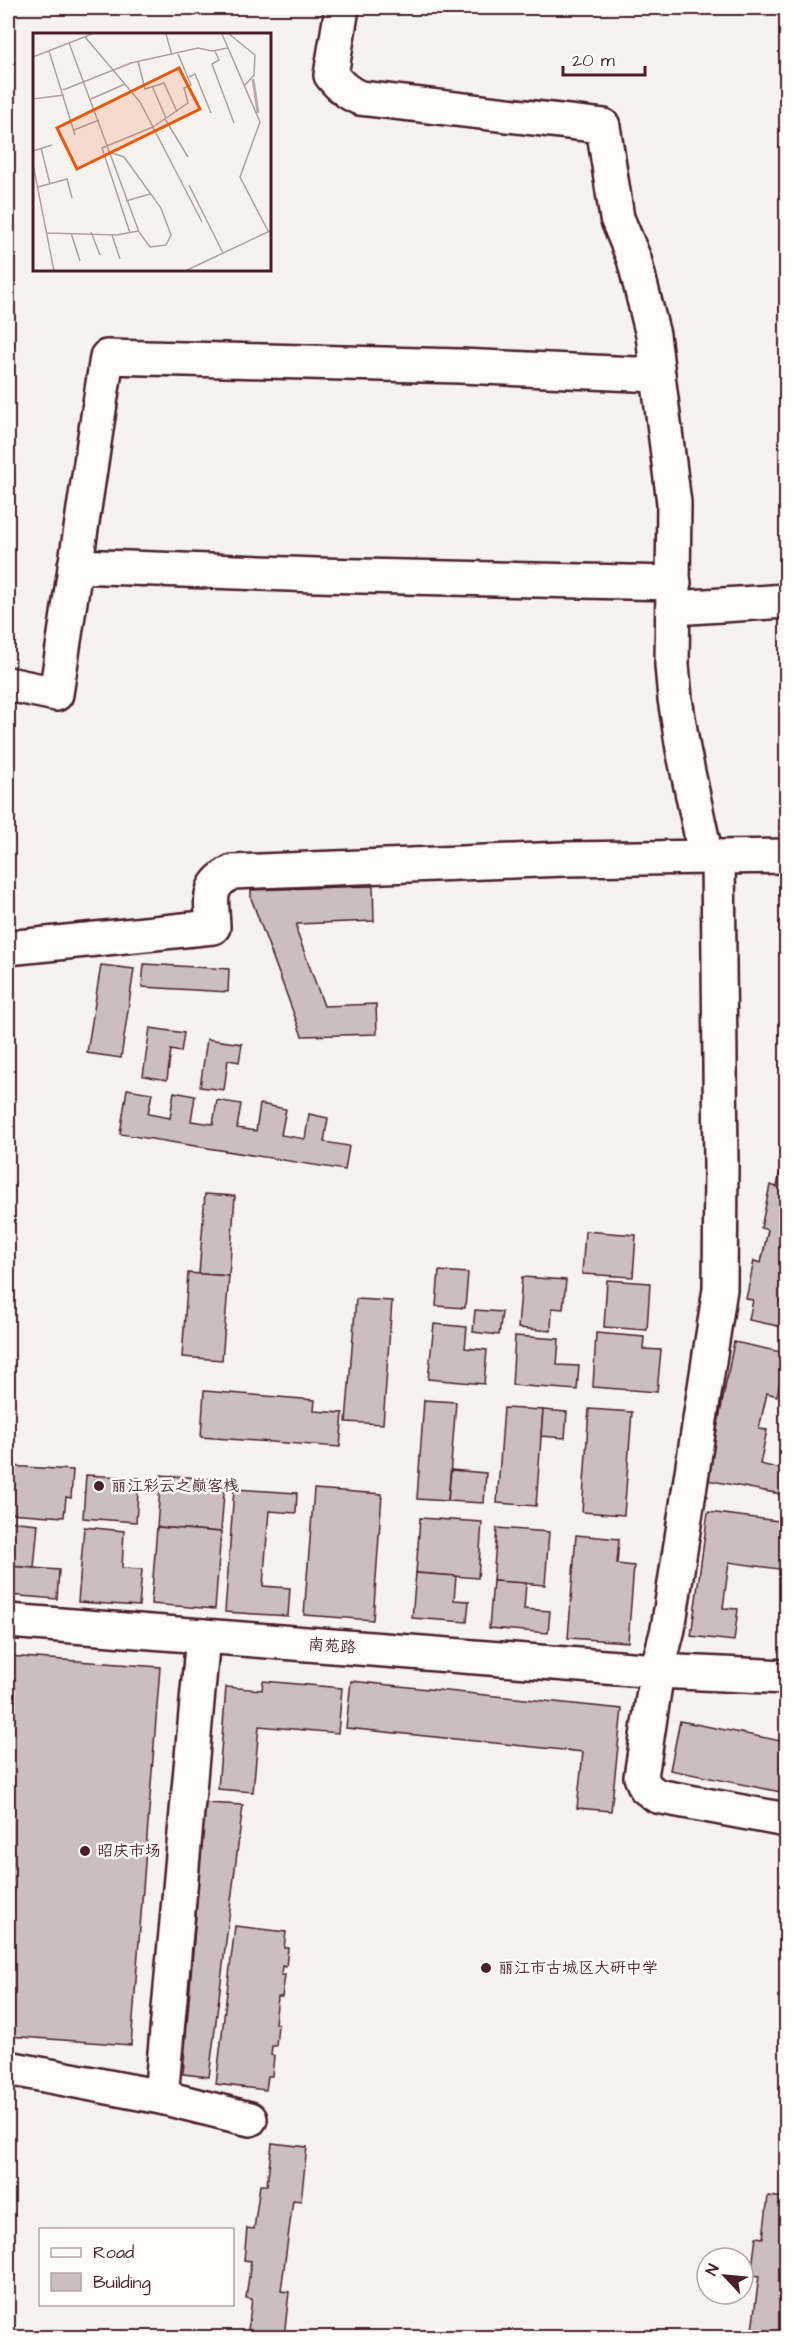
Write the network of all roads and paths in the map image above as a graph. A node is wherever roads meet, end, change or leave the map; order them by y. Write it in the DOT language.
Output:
graph roads {
  1 [pos="342,8"];
  2 [pos="658,375"];
  3 [pos="75,566"];
  4 [pos="674,595"];
  5 [pos="786,601"];
  6 [pos="8,684"];
  7 [pos="786,856"];
  8 [pos="712,857"];
  9 [pos="8,948"];
  10 [pos="8,1621"];
  11 [pos="202,1636"];
  12 [pos="657,1671"];
  13 [pos="786,1677"];
  14 [pos="786,1820"];
  15 [pos="8,2068"];
  16 [pos="161,2097"];
  17 [pos="250,2119"];
  1 -- 2 [label="street"];
  2 -- 3 [label="street"];
  2 -- 4 [label="street"];
  3 -- 4 [label="street"];
  3 -- 6 [label="street"];
  4 -- 5 [label="street"];
  4 -- 8 [label="street"];
  7 -- 8 [label="street"];
  8 -- 9 [label="street"];
  8 -- 12 [label="street"];
  10 -- 11 [label="street, 南苑路"];
  11 -- 12 [label="street, 南苑路"];
  11 -- 16 [label="street"];
  12 -- 13 [label="street, 南苑路"];
  12 -- 14 [label="street"];
  15 -- 16 [label="street"];
  16 -- 17 [label="street"];
}
